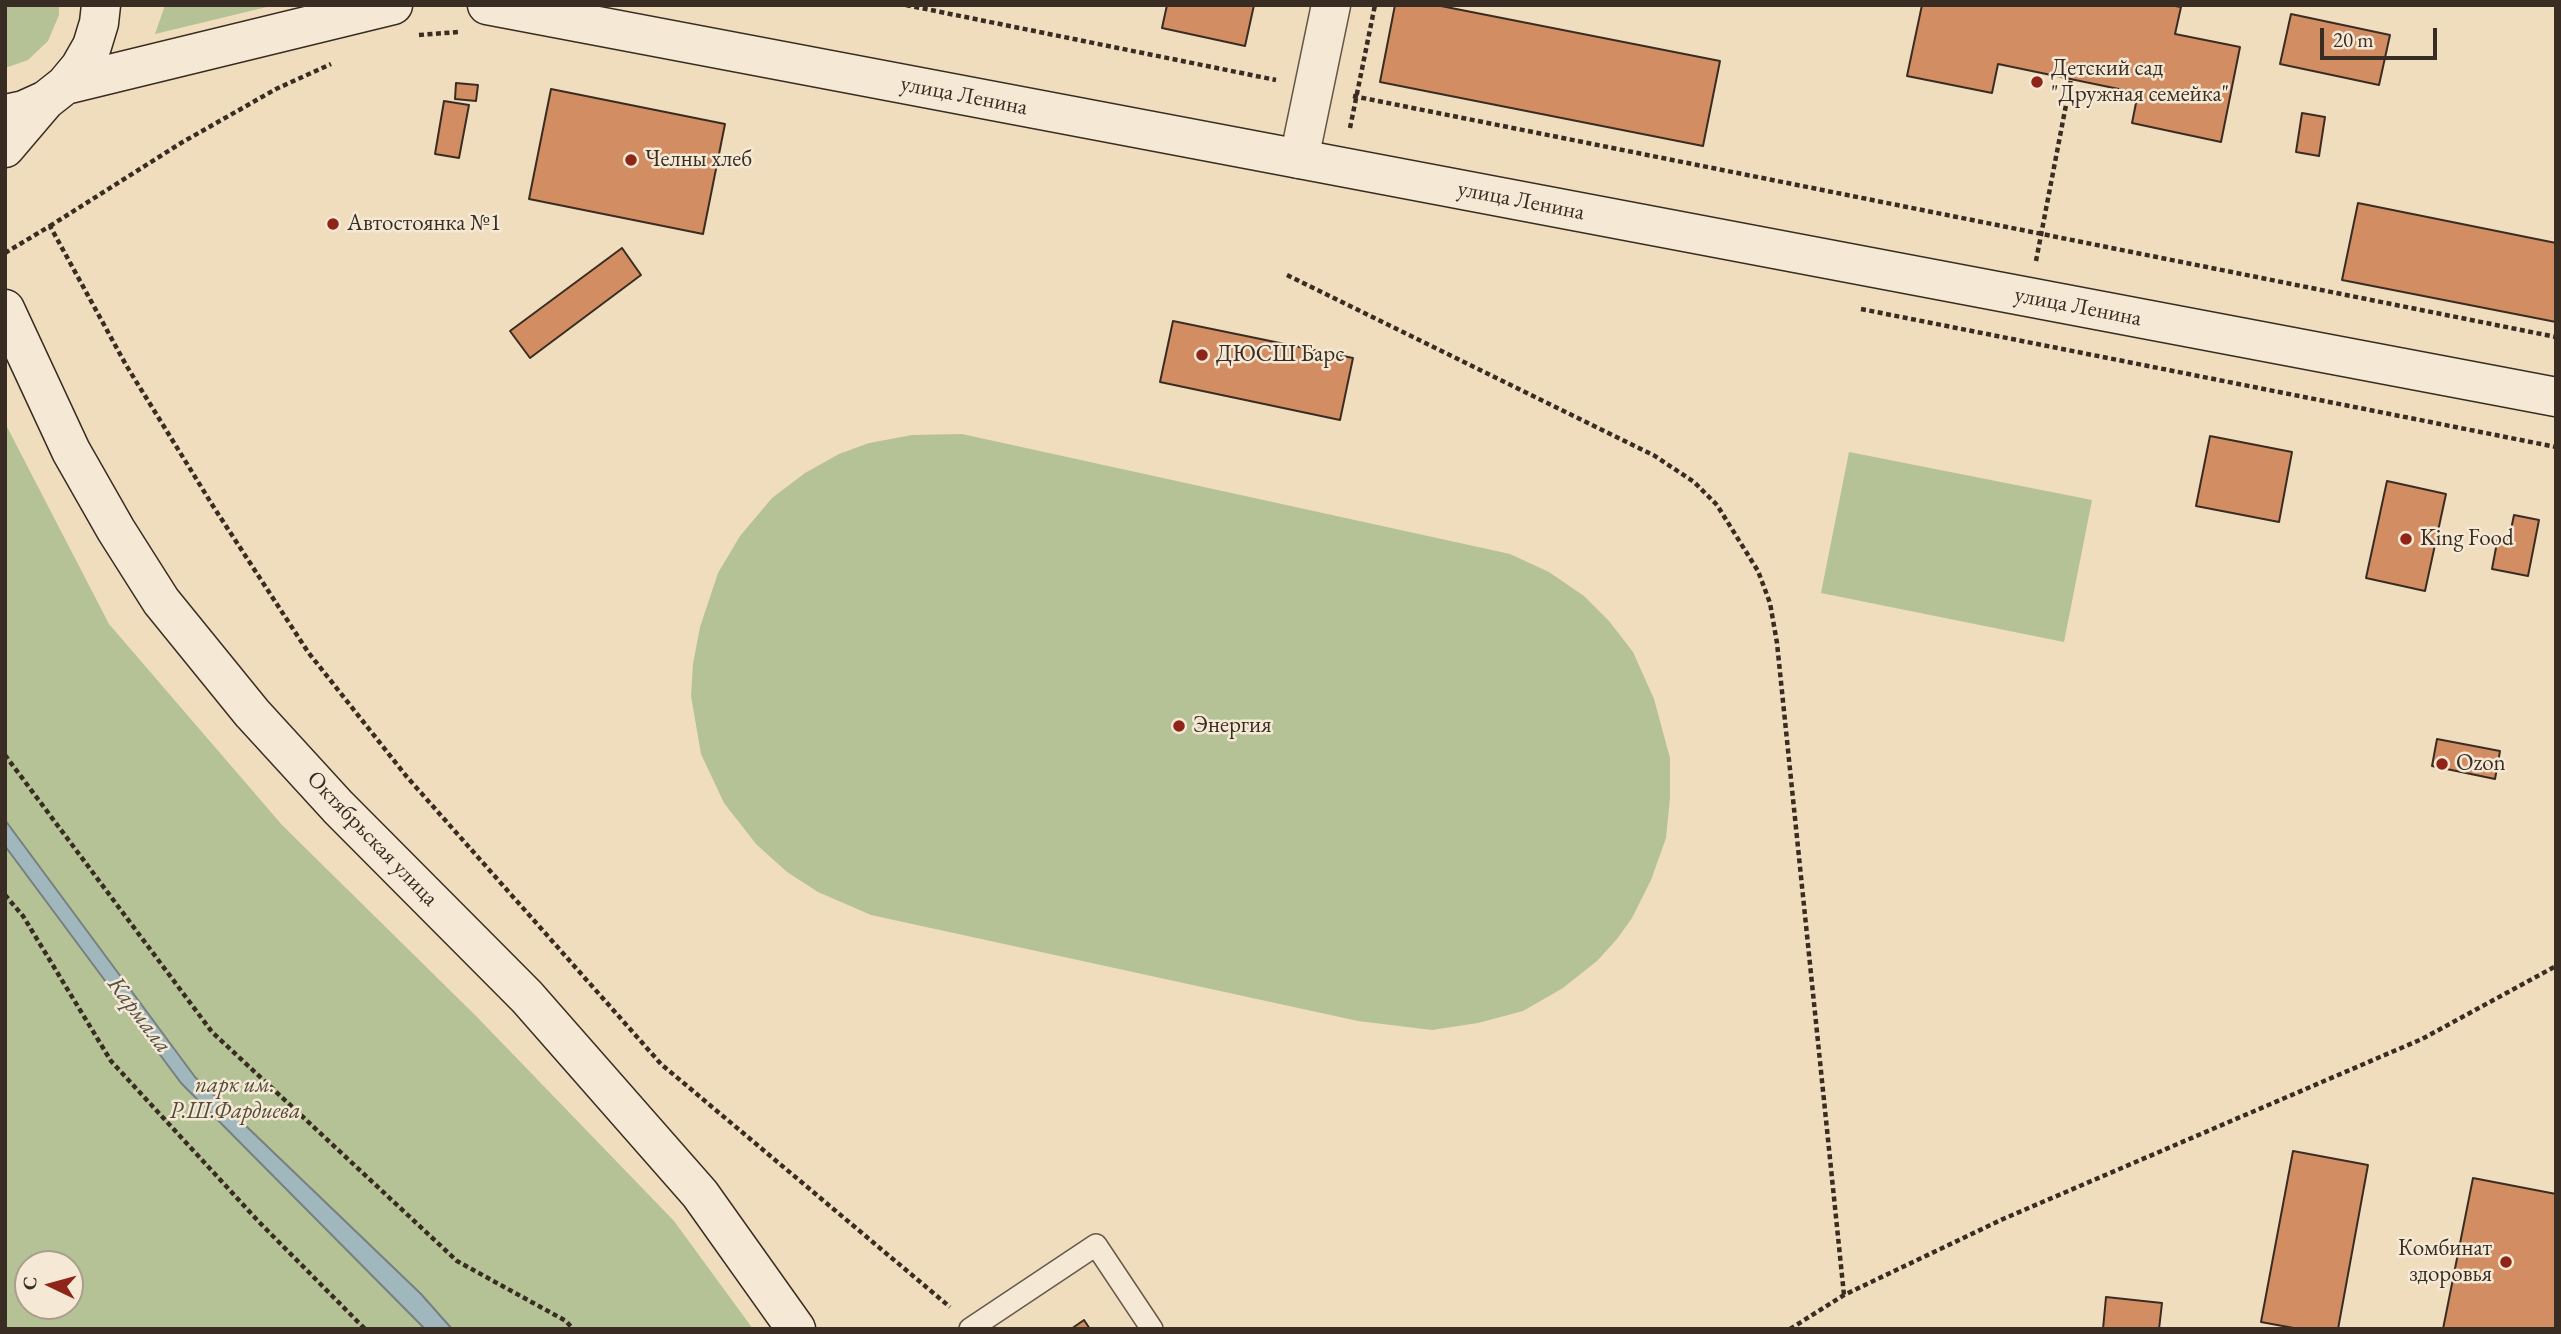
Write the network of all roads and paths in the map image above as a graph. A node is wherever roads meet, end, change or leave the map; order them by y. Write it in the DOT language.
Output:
graph roads {
  1 [pos="101,5"];
  2 [pos="906,5"];
  3 [pos="1331,5"];
  4 [pos="1375,5"];
  5 [pos="476,19"];
  6 [pos="403,20"];
  7 [pos="339,60"];
  8 [pos="2071,79"];
  9 [pos="1314,88"];
  10 [pos="55,93"];
  11 [pos="1356,96"];
  12 [pos="5,114"];
  13 [pos="5,148"];
  14 [pos="1299,159"];
  15 [pos="50,226"];
  16 [pos="2042,234"];
  17 [pos="5,253"];
  18 [pos="1287,275"];
  19 [pos="2029,298"];
  20 [pos="1856,308"];
  21 [pos="5,309"];
  22 [pos="2556,337"];
  23 [pos="2021,341"];
  24 [pos="2556,397"];
  25 [pos="2556,447"];
  26 [pos="5,755"];
  27 [pos="5,895"];
  28 [pos="2556,966"];
  29 [pos="1844,1294"];
  30 [pos="972,1328"];
  31 [pos="366,1329"];
  32 [pos="573,1329"];
  33 [pos="796,1329"];
  34 [pos="1152,1329"];
  35 [pos="1790,1329"];
  1 -- 10 [label="street"];
  2 -- 9 [label="path"];
  3 -- 9 [label="street"];
  4 -- 11 [label="path"];
  5 -- 6 [label="path"];
  5 -- 14 [label="street, улица Ленина"];
  6 -- 10 [label="street"];
  7 -- 15 [label="path"];
  8 -- 16 [label="path"];
  9 -- 11 [label="path"];
  9 -- 14 [label="street"];
  10 -- 12 [label="street"];
  10 -- 13 [label="street"];
  11 -- 16 [label="path"];
  14 -- 19 [label="street, улица Ленина"];
  15 -- 17 [label="path"];
  15 -- 30 [label="path"];
  16 -- 19 [label="path"];
  16 -- 22 [label="path"];
  18 -- 29 [label="path"];
  19 -- 23 [label="path"];
  19 -- 24 [label="street, улица Ленина"];
  20 -- 23 [label="path"];
  21 -- 33 [label="street, Октябрьская улица"];
  23 -- 25 [label="path"];
  26 -- 32 [label="path"];
  27 -- 31 [label="path"];
  28 -- 29 [label="path"];
  29 -- 35 [label="path"];
  30 -- 34 [label="lane"];
}
